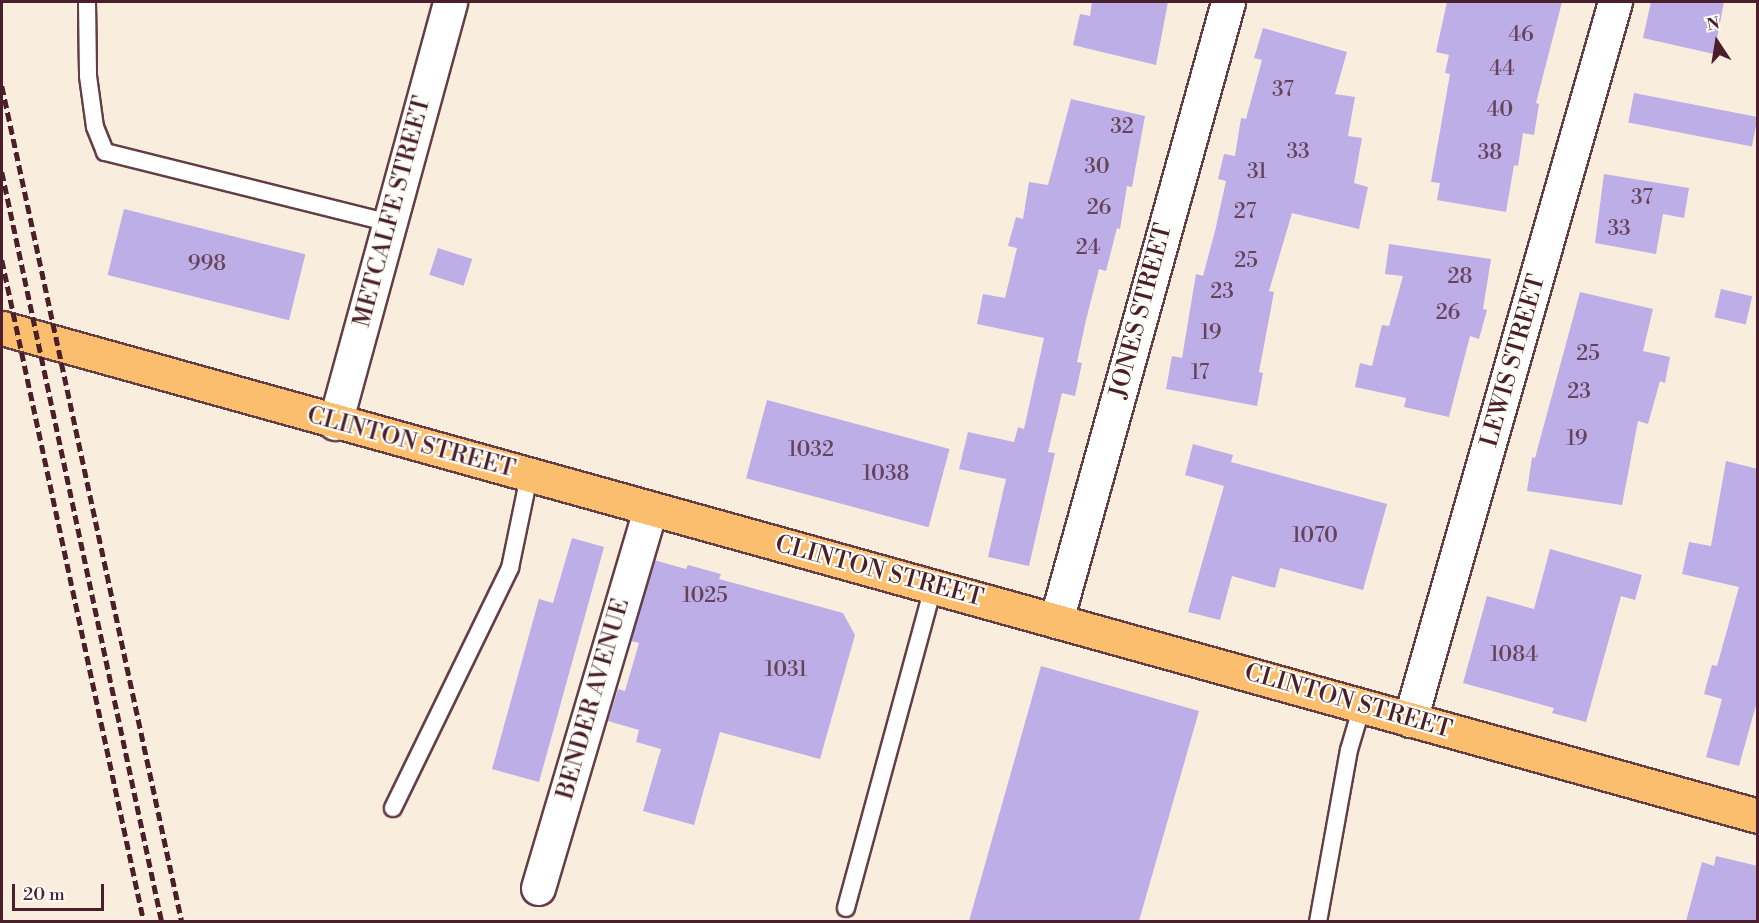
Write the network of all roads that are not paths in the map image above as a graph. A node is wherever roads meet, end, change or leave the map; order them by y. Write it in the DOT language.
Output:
graph roads {
  1 [pos="87,2"];
  2 [pos="450,2"];
  3 [pos="1228,2"];
  4 [pos="1615,2"];
  5 [pos="390,223"];
  6 [pos="2,328"];
  7 [pos="335,423"];
  8 [pos="529,476"];
  9 [pos="650,510"];
  10 [pos="933,587"];
  11 [pos="1056,621"];
  12 [pos="1362,706"];
  13 [pos="1410,720"];
  14 [pos="393,808"];
  15 [pos="1758,816"];
  16 [pos="538,888"];
  17 [pos="846,908"];
  18 [pos="1318,921"];
  1 -- 5 [label="lane"];
  2 -- 5 [label="street, METCALFE STREET"];
  3 -- 11 [label="street, JONES STREET"];
  4 -- 13 [label="street, LEWIS STREET"];
  5 -- 7 [label="street, METCALFE STREET"];
  6 -- 7 [label="main road, CLINTON STREET"];
  7 -- 8 [label="main road, CLINTON STREET"];
  8 -- 9 [label="main road, CLINTON STREET"];
  8 -- 14 [label="lane"];
  9 -- 10 [label="main road, CLINTON STREET"];
  9 -- 16 [label="street, BENDER AVENUE"];
  10 -- 11 [label="main road, CLINTON STREET"];
  10 -- 17 [label="lane"];
  11 -- 12 [label="main road, CLINTON STREET"];
  12 -- 13 [label="main road, CLINTON STREET"];
  12 -- 18 [label="lane"];
  13 -- 15 [label="main road, CLINTON STREET"];
}
